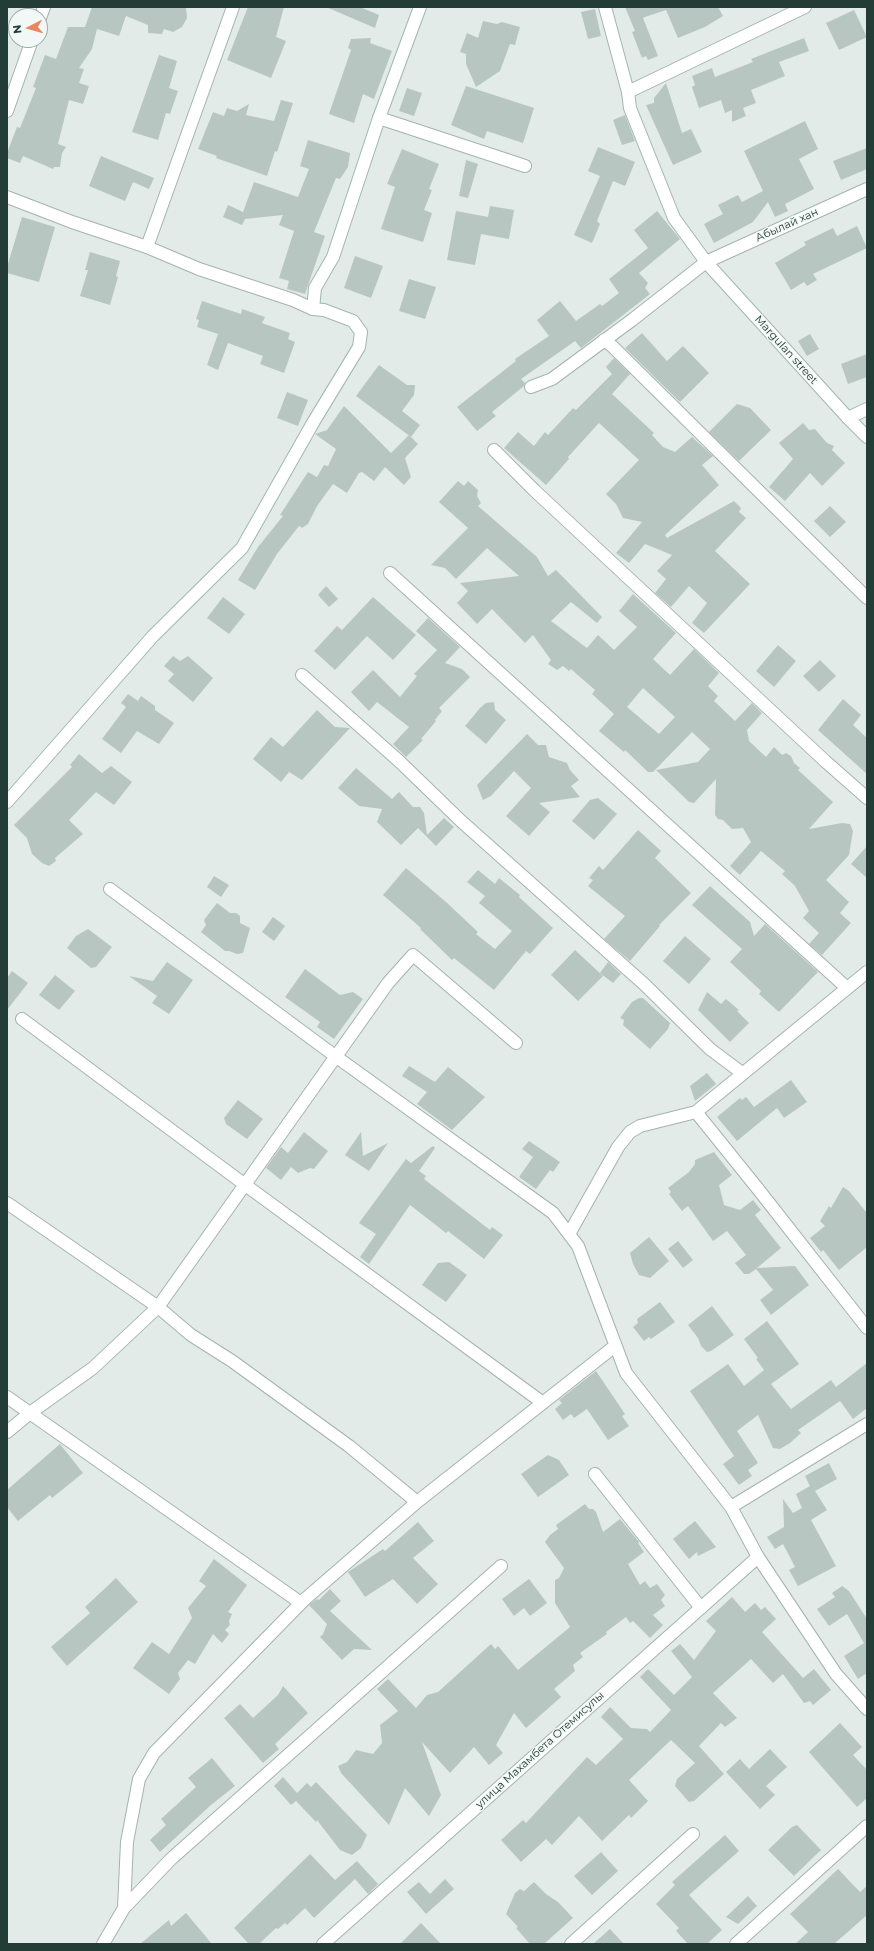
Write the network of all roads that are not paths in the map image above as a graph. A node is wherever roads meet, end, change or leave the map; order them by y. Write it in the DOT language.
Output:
graph roads {
  1 [pos="233,7"];
  2 [pos="420,7"];
  3 [pos="605,7"];
  4 [pos="805,7"];
  5 [pos="29,48"];
  6 [pos="628,92"];
  7 [pos="7,111"];
  8 [pos="380,118"];
  9 [pos="525,166"];
  10 [pos="867,189"];
  11 [pos="7,197"];
  12 [pos="147,247"];
  13 [pos="706,262"];
  14 [pos="313,309"];
  15 [pos="604,340"];
  16 [pos="531,387"];
  17 [pos="867,409"];
  18 [pos="848,418"];
  19 [pos="867,437"];
  20 [pos="494,450"];
  21 [pos="390,573"];
  22 [pos="867,598"];
  23 [pos="302,675"];
  24 [pos="867,798"];
  25 [pos="7,802"];
  26 [pos="110,889"];
  27 [pos="867,972"];
  28 [pos="847,988"];
  29 [pos="22,1019"];
  30 [pos="516,1043"];
  31 [pos="336,1057"];
  32 [pos="742,1073"];
  33 [pos="696,1112"];
  34 [pos="244,1184"];
  35 [pos="7,1203"];
  36 [pos="569,1234"];
  37 [pos="158,1307"];
  38 [pos="867,1328"];
  39 [pos="615,1346"];
  40 [pos="7,1397"];
  41 [pos="543,1403"];
  42 [pos="30,1413"];
  43 [pos="867,1424"];
  44 [pos="7,1432"];
  45 [pos="595,1474"];
  46 [pos="417,1502"];
  47 [pos="731,1507"];
  48 [pos="758,1557"];
  49 [pos="501,1566"];
  50 [pos="301,1602"];
  51 [pos="701,1608"];
  52 [pos="867,1709"];
  53 [pos="867,1826"];
  54 [pos="693,1834"];
  55 [pos="124,1908"];
  56 [pos="103,1944"];
  57 [pos="323,1944"];
  58 [pos="571,1944"];
  59 [pos="736,1944"];
  1 -- 12 [label="street"];
  2 -- 8 [label="street"];
  3 -- 6 [label="street, Margulan street"];
  4 -- 6 [label="street"];
  5 -- 7 [label="street"];
  6 -- 13 [label="street, Margulan street"];
  8 -- 9 [label="street"];
  8 -- 14 [label="street"];
  10 -- 13 [label="street, Абылай хан"];
  11 -- 12 [label="street"];
  12 -- 14 [label="street"];
  13 -- 15 [label="street, Абылай хан"];
  13 -- 18 [label="street, Margulan street"];
  14 -- 25 [label="street"];
  15 -- 16 [label="street, Абылай хан"];
  15 -- 22 [label="street"];
  17 -- 18 [label="street"];
  18 -- 19 [label="street, Margulan street"];
  20 -- 24 [label="street"];
  21 -- 28 [label="street"];
  23 -- 32 [label="street"];
  26 -- 31 [label="street"];
  27 -- 28 [label="street"];
  28 -- 32 [label="street"];
  29 -- 34 [label="street"];
  30 -- 31 [label="street"];
  31 -- 34 [label="street"];
  31 -- 36 [label="street"];
  32 -- 33 [label="street"];
  33 -- 36 [label="street"];
  33 -- 38 [label="street"];
  34 -- 37 [label="street"];
  34 -- 41 [label="street"];
  35 -- 37 [label="street"];
  36 -- 39 [label="street"];
  37 -- 42 [label="street"];
  37 -- 46 [label="street"];
  39 -- 41 [label="street"];
  39 -- 47 [label="street"];
  40 -- 42 [label="street"];
  41 -- 46 [label="street"];
  42 -- 44 [label="street"];
  42 -- 50 [label="street"];
  43 -- 47 [label="street"];
  45 -- 51 [label="street"];
  46 -- 50 [label="street"];
  47 -- 48 [label="street"];
  48 -- 51 [label="street, улица Махамбета Отемисулы"];
  48 -- 52 [label="street"];
  49 -- 55 [label="street"];
  50 -- 55 [label="street"];
  51 -- 57 [label="street, улица Махамбета Отемисулы"];
  53 -- 59 [label="street"];
  54 -- 58 [label="street"];
  55 -- 56 [label="street"];
}
